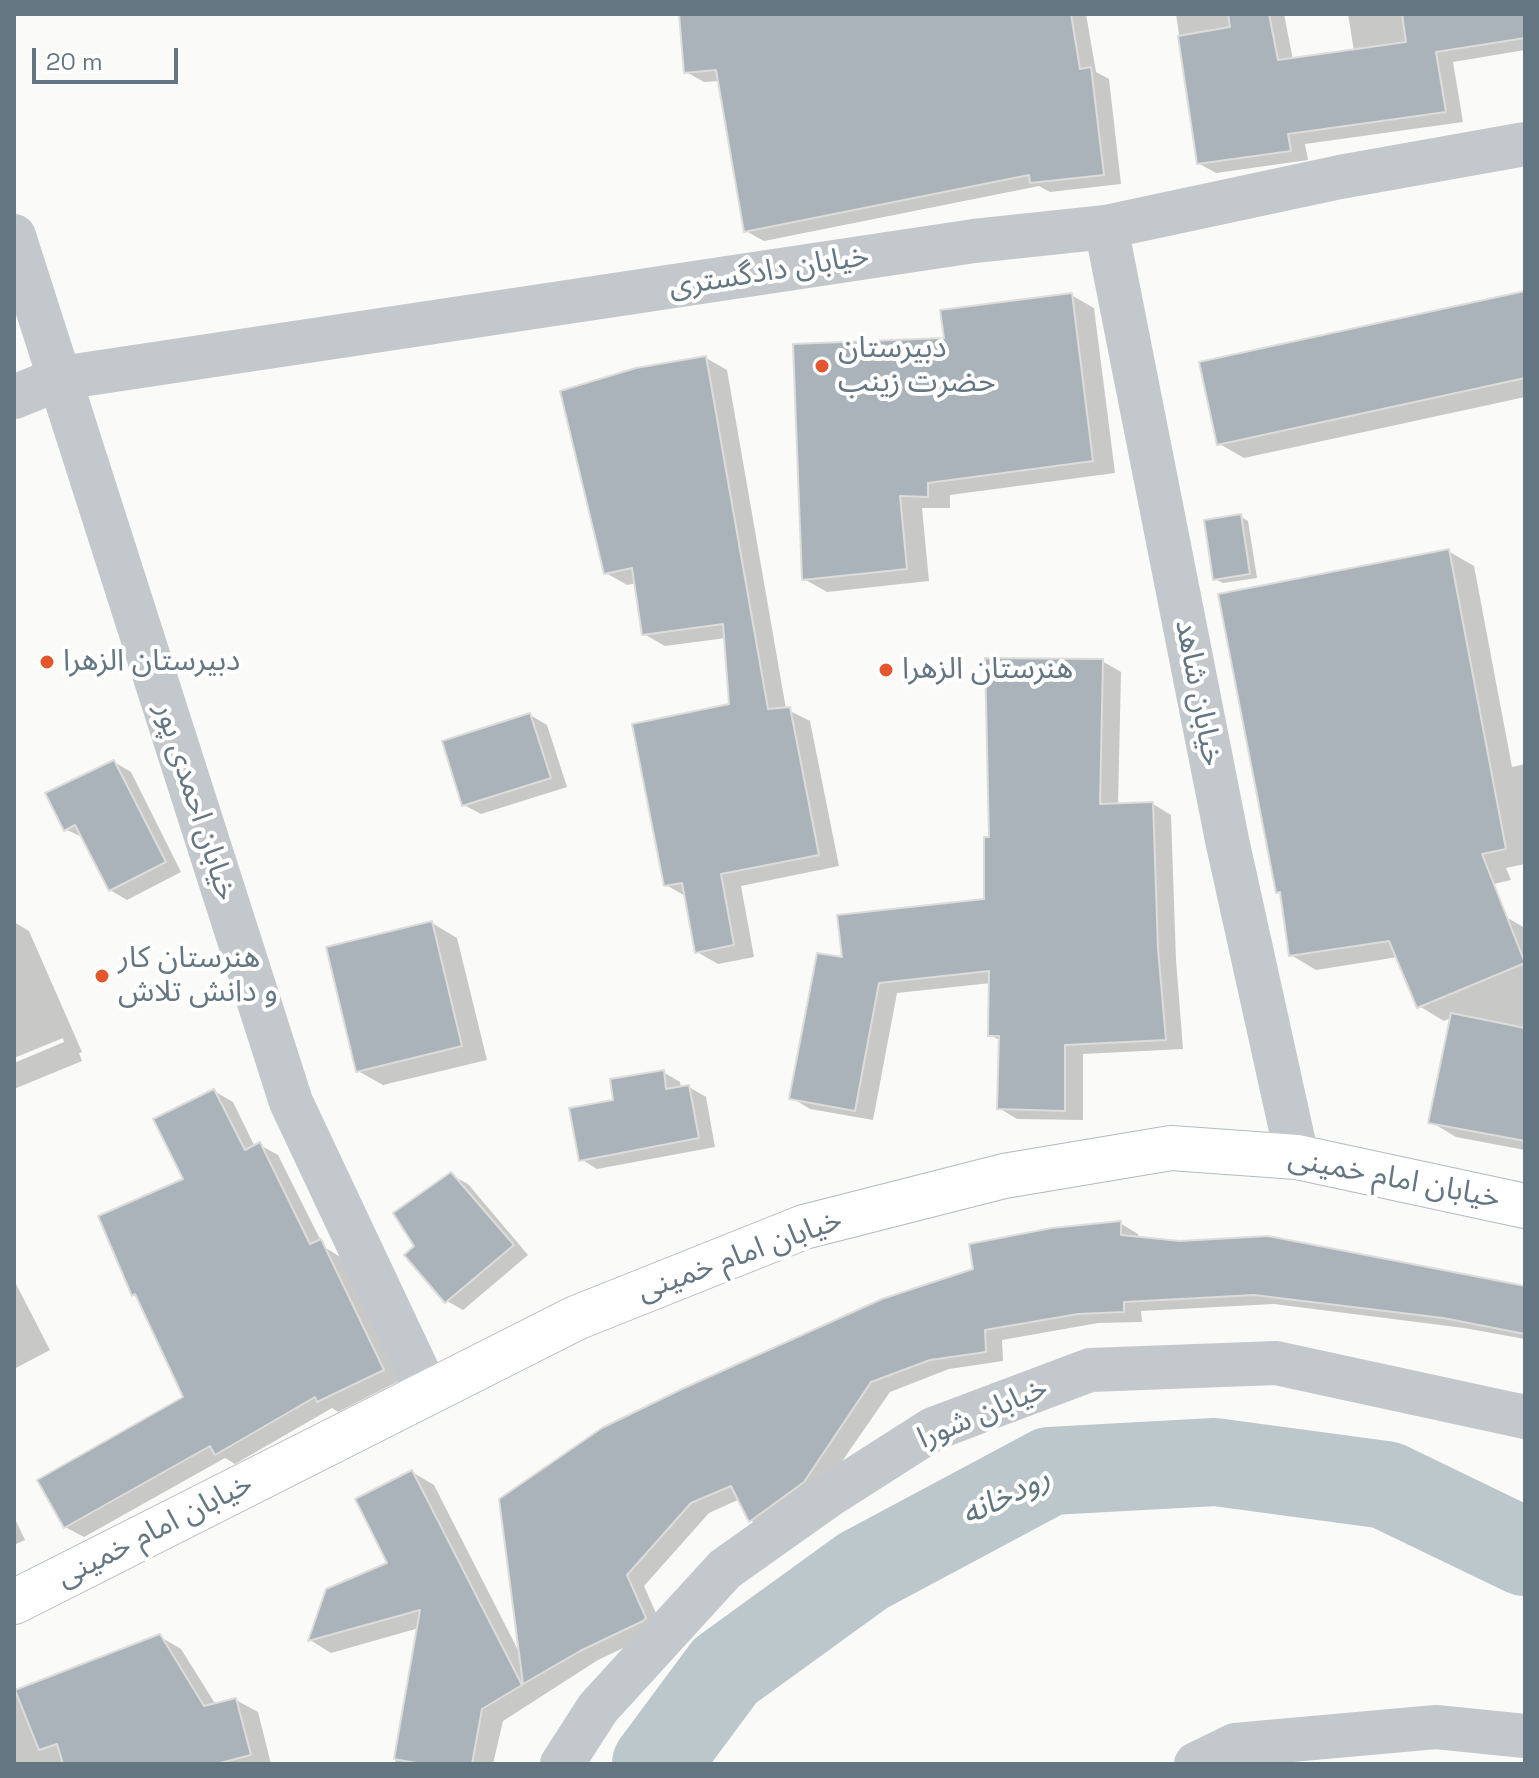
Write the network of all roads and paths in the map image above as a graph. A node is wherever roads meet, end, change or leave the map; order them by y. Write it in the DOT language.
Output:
graph roads {
  1 [pos="1525,144"];
  2 [pos="1106,227"];
  3 [pos="14,236"];
  4 [pos="61,378"];
  5 [pos="14,397"];
  6 [pos="1297,1157"];
  7 [pos="1525,1206"];
  8 [pos="428,1393"];
  9 [pos="1525,1417"];
  10 [pos="14,1602"];
  11 [pos="1525,1736"];
  12 [pos="562,1764"];
  13 [pos="1196,1764"];
  1 -- 2 [label="street, خیابان دادگستری"];
  2 -- 4 [label="street, خیابان دادگستری"];
  2 -- 6 [label="street, خیابان شاهد"];
  3 -- 4 [label="street, خیابان احمدی پور"];
  4 -- 5 [label="street, خیابان دادگستری"];
  4 -- 8 [label="street, خیابان احمدی پور"];
  6 -- 7 [label="main road, خیابان امام خمینی"];
  6 -- 8 [label="main road, خیابان امام خمینی"];
  8 -- 10 [label="main road, خیابان امام خمینی"];
  9 -- 12 [label="street, خیابان شورا"];
  11 -- 13 [label="street"];
}
